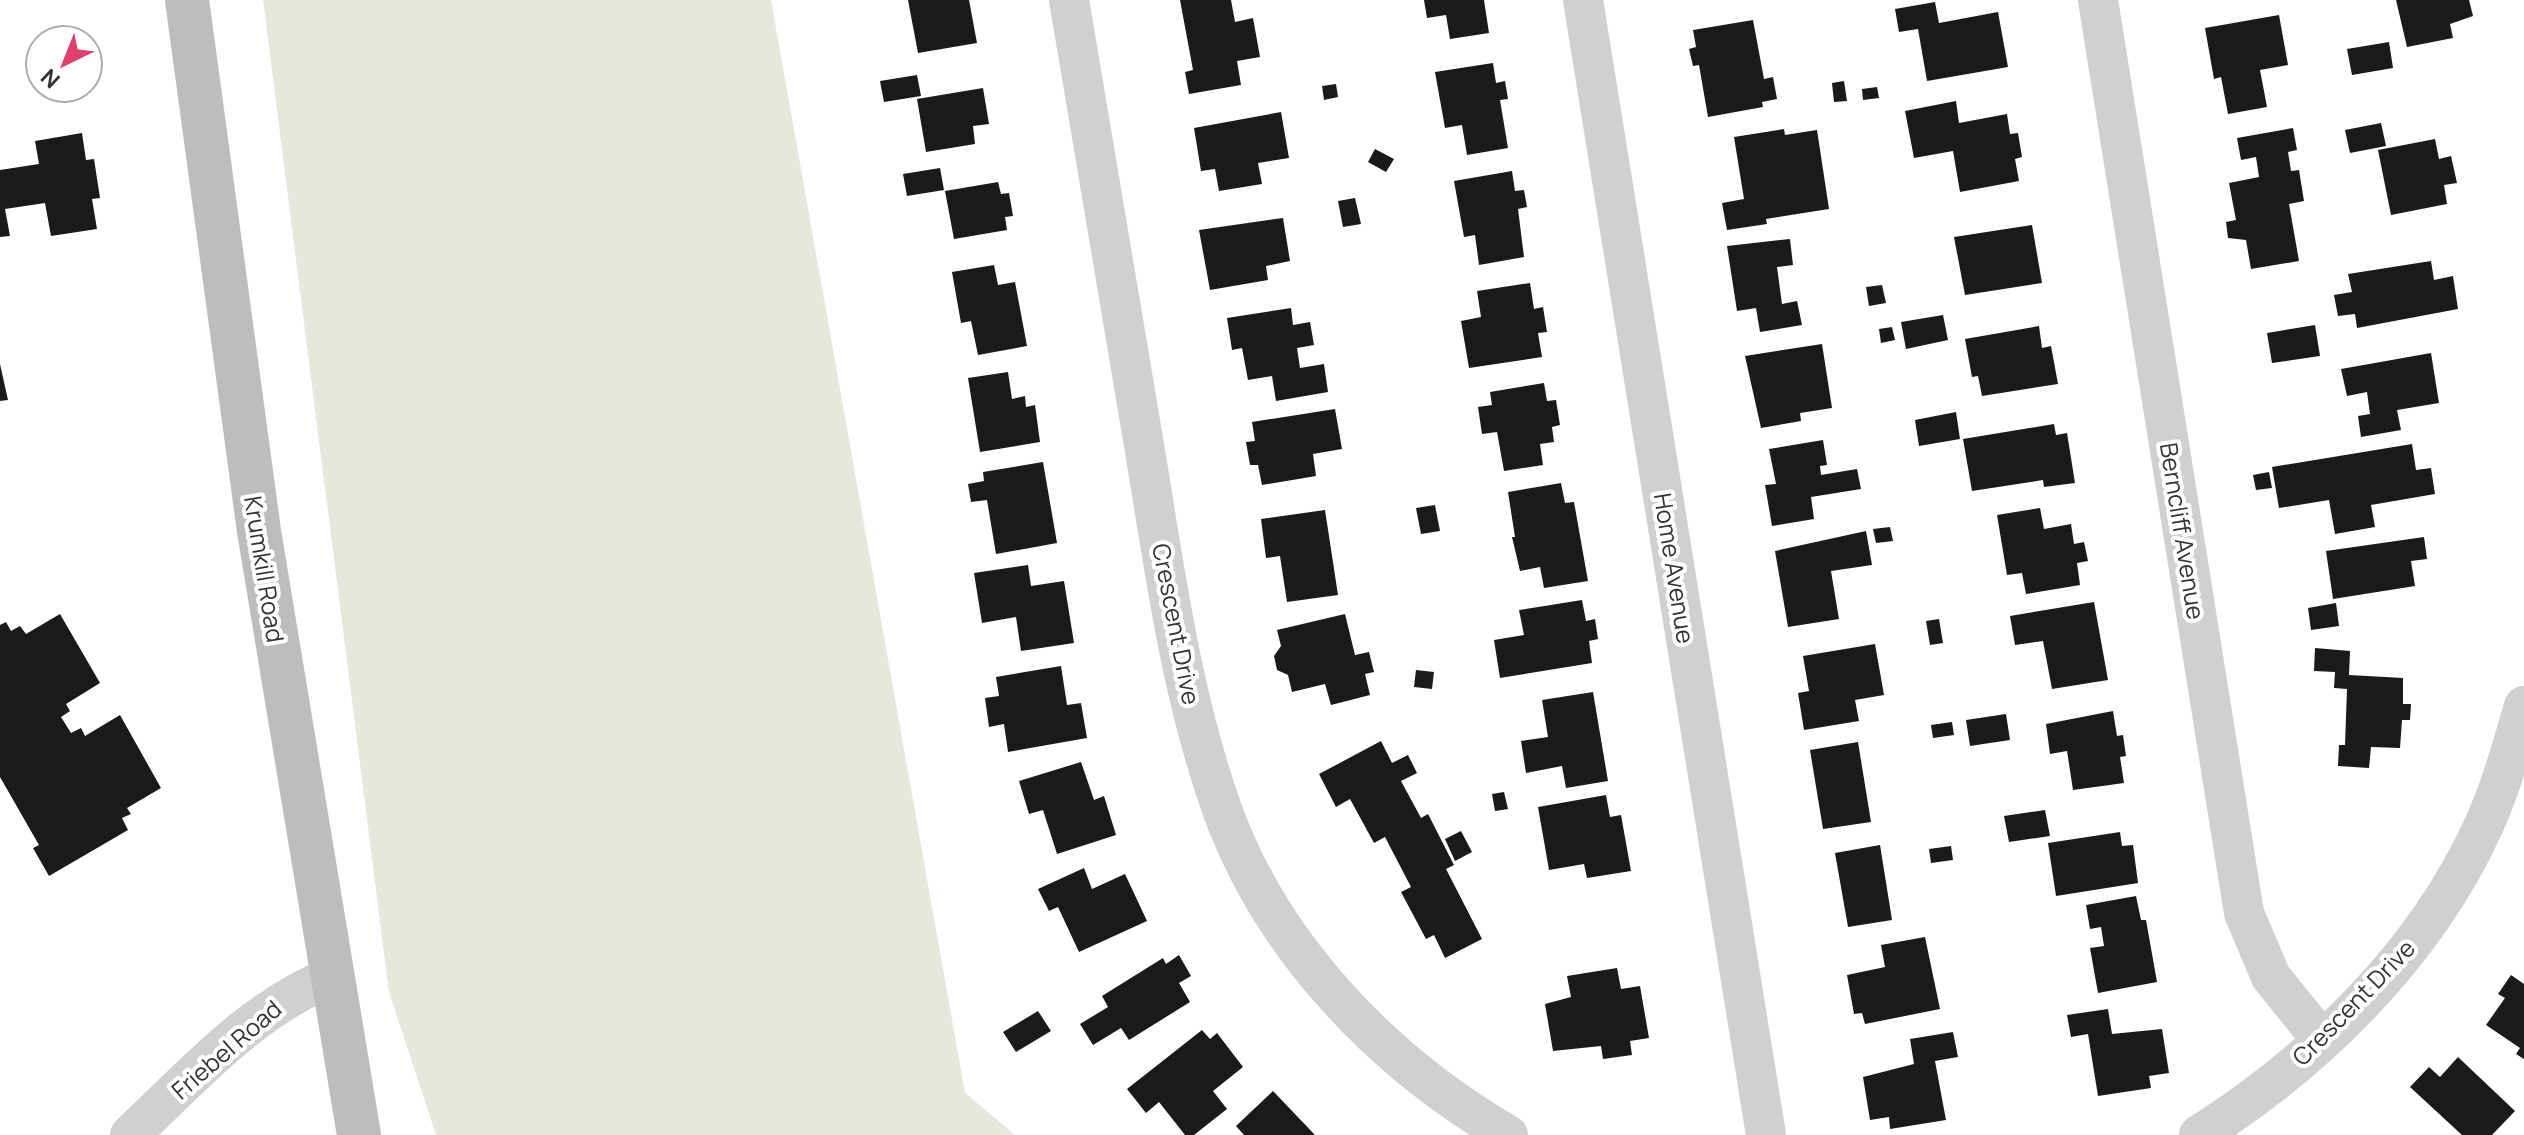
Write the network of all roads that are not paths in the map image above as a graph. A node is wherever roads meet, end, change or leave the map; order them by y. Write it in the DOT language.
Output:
graph roads {
  1 [pos="187,0"];
  2 [pos="1069,0"];
  3 [pos="1583,0"];
  4 [pos="2098,0"];
  5 [pos="2524,706"];
  6 [pos="331,977"];
  7 [pos="2322,1040"];
  8 [pos="130,1135"];
  9 [pos="359,1135"];
  10 [pos="1508,1135"];
  11 [pos="1766,1135"];
  12 [pos="2199,1135"];
  1 -- 6 [label="street, Krumkill Road"];
  2 -- 10 [label="street, Crescent Drive"];
  3 -- 11 [label="street, Home Avenue"];
  4 -- 7 [label="street, Berncliff Avenue"];
  5 -- 7 [label="street, Crescent Drive"];
  6 -- 8 [label="street, Friebel Road"];
  6 -- 9 [label="street, Krumkill Road"];
  7 -- 12 [label="street, Crescent Drive"];
}
